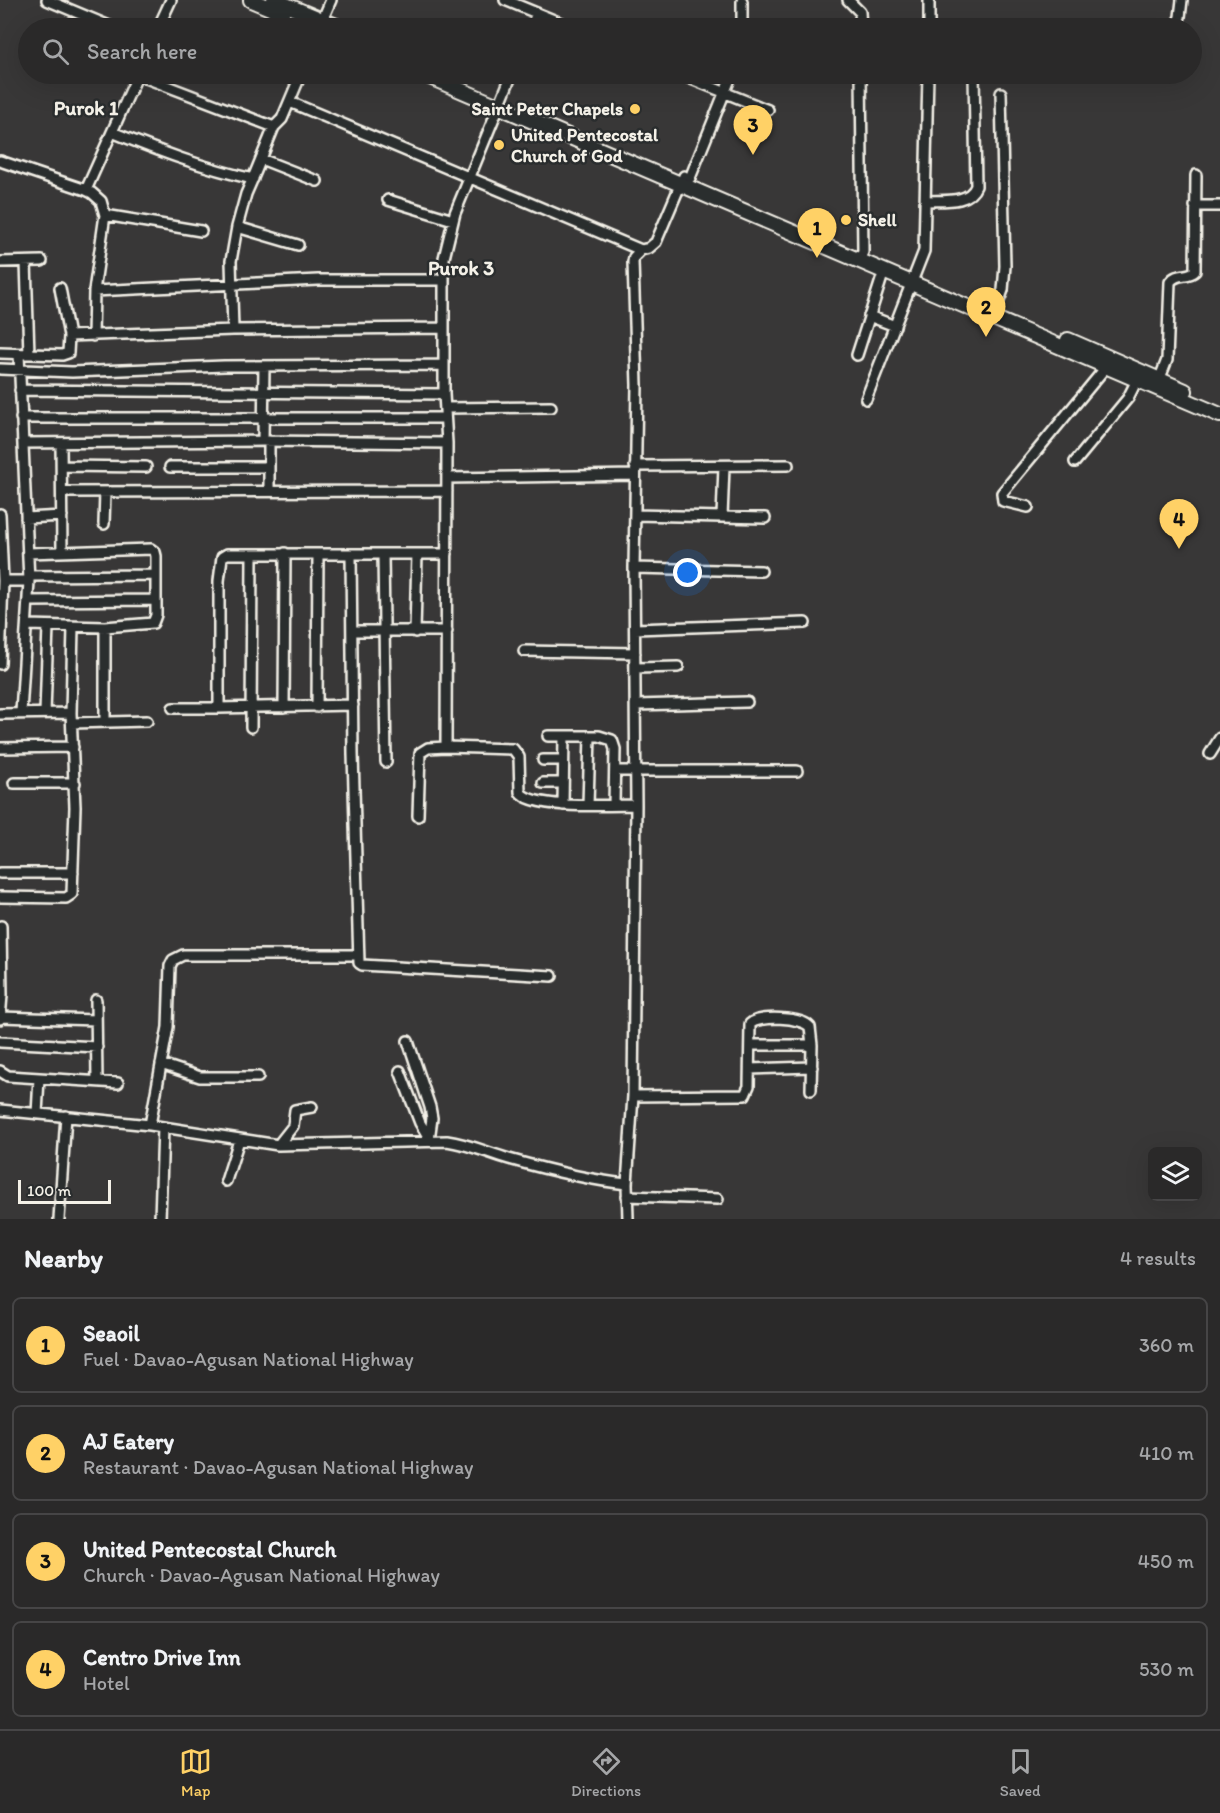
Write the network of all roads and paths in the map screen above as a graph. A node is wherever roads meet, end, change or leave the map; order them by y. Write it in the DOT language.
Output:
graph roads {
  1 [pos="47,0"];
  2 [pos="171,0"];
  3 [pos="251,0"];
  4 [pos="274,0"];
  5 [pos="331,0"];
  6 [pos="505,0"];
  7 [pos="848,0"];
  8 [pos="929,0"];
  9 [pos="1182,0"];
  10 [pos="742,1"];
  11 [pos="537,13"];
  12 [pos="90,18"];
  13 [pos="163,18"];
  14 [pos="299,18"];
  15 [pos="306,18"];
  16 [pos="323,18"];
  17 [pos="535,18"];
  18 [pos="549,18"];
  19 [pos="742,18"];
  20 [pos="860,18"];
  21 [pos="929,18"];
  22 [pos="1180,18"];
  23 [pos="134,84"];
  24 [pos="164,84"];
  25 [pos="297,84"];
  26 [pos="450,84"];
  27 [pos="465,84"];
  28 [pos="508,84"];
  29 [pos="703,84"];
  30 [pos="728,84"];
  31 [pos="861,84"];
  32 [pos="928,84"];
  33 [pos="974,84"];
  34 [pos="725,93"];
  35 [pos="1001,93"];
  36 [pos="290,102"];
  37 [pos="500,102"];
  38 [pos="768,110"];
  39 [pos="274,127"];
  40 [pos="112,132"];
  41 [pos="261,159"];
  42 [pos="0,160"];
  43 [pos="1196,175"];
  44 [pos="469,177"];
  45 [pos="253,179"];
  46 [pos="685,179"];
  47 [pos="317,181"];
  48 [pos="86,190"];
  49 [pos="388,200"];
  50 [pos="926,201"];
  51 [pos="1195,206"];
  52 [pos="1220,206"];
  53 [pos="105,215"];
  54 [pos="453,220"];
  55 [pos="237,227"];
  56 [pos="201,231"];
  57 [pos="298,245"];
  58 [pos="641,249"];
  59 [pos="861,256"];
  60 [pos="42,261"];
  61 [pos="0,262"];
  62 [pos="26,262"];
  63 [pos="884,271"];
  64 [pos="914,279"];
  65 [pos="443,280"];
  66 [pos="231,284"];
  67 [pos="60,288"];
  68 [pos="94,291"];
  69 [pos="996,309"];
  70 [pos="869,316"];
  71 [pos="1019,324"];
  72 [pos="895,326"];
  73 [pos="443,328"];
  74 [pos="233,330"];
  75 [pos="69,336"];
  76 [pos="93,336"];
  77 [pos="0,353"];
  78 [pos="19,354"];
  79 [pos="29,354"];
  80 [pos="857,355"];
  81 [pos="444,365"];
  82 [pos="264,366"];
  83 [pos="1106,367"];
  84 [pos="0,369"];
  85 [pos="18,369"];
  86 [pos="1137,380"];
  87 [pos="1157,384"];
  88 [pos="20,390"];
  89 [pos="264,391"];
  90 [pos="444,394"];
  91 [pos="866,399"];
  92 [pos="1220,406"];
  93 [pos="551,407"];
  94 [pos="445,413"];
  95 [pos="1220,415"];
  96 [pos="263,417"];
  97 [pos="21,418"];
  98 [pos="266,441"];
  99 [pos="23,443"];
  100 [pos="61,443"];
  101 [pos="447,443"];
  102 [pos="1075,462"];
  103 [pos="788,465"];
  104 [pos="62,466"];
  105 [pos="146,467"];
  106 [pos="170,467"];
  107 [pos="269,467"];
  108 [pos="724,467"];
  109 [pos="635,471"];
  110 [pos="447,478"];
  111 [pos="269,491"];
  112 [pos="62,492"];
  113 [pos="105,492"];
  114 [pos="447,492"];
  115 [pos="1028,507"];
  116 [pos="0,514"];
  117 [pos="635,515"];
  118 [pos="62,516"];
  119 [pos="722,517"];
  120 [pos="26,518"];
  121 [pos="765,518"];
  122 [pos="104,524"];
  123 [pos="62,552"];
  124 [pos="28,553"];
  125 [pos="285,553"];
  126 [pos="252,554"];
  127 [pos="383,554"];
  128 [pos="417,554"];
  129 [pos="447,554"];
  130 [pos="318,555"];
  131 [pos="351,555"];
  132 [pos="634,568"];
  133 [pos="761,571"];
  134 [pos="156,575"];
  135 [pos="29,578"];
  136 [pos="3,581"];
  137 [pos="156,600"];
  138 [pos="29,601"];
  139 [pos="805,623"];
  140 [pos="28,625"];
  141 [pos="48,626"];
  142 [pos="73,627"];
  143 [pos="105,627"];
  144 [pos="635,629"];
  145 [pos="352,631"];
  146 [pos="384,631"];
  147 [pos="415,632"];
  148 [pos="447,632"];
  149 [pos="524,651"];
  150 [pos="635,653"];
  151 [pos="0,664"];
  152 [pos="678,667"];
  153 [pos="636,668"];
  154 [pos="747,702"];
  155 [pos="353,705"];
  156 [pos="636,705"];
  157 [pos="284,707"];
  158 [pos="317,707"];
  159 [pos="173,708"];
  160 [pos="219,708"];
  161 [pos="252,708"];
  162 [pos="45,713"];
  163 [pos="0,714"];
  164 [pos="21,714"];
  165 [pos="71,718"];
  166 [pos="147,721"];
  167 [pos="105,722"];
  168 [pos="251,727"];
  169 [pos="548,736"];
  170 [pos="564,736"];
  171 [pos="590,736"];
  172 [pos="1220,738"];
  173 [pos="73,747"];
  174 [pos="446,747"];
  175 [pos="0,748"];
  176 [pos="1210,754"];
  177 [pos="543,760"];
  178 [pos="563,760"];
  179 [pos="386,762"];
  180 [pos="635,770"];
  181 [pos="615,771"];
  182 [pos="797,771"];
  183 [pos="14,783"];
  184 [pos="75,783"];
  185 [pos="543,783"];
  186 [pos="563,783"];
  187 [pos="563,805"];
  188 [pos="588,805"];
  189 [pos="614,805"];
  190 [pos="636,805"];
  191 [pos="418,816"];
  192 [pos="0,873"];
  193 [pos="73,873"];
  194 [pos="0,897"];
  195 [pos="1,926"];
  196 [pos="357,955"];
  197 [pos="552,976"];
  198 [pos="96,1000"];
  199 [pos="0,1018"];
  200 [pos="96,1020"];
  201 [pos="408,1041"];
  202 [pos="0,1042"];
  203 [pos="750,1045"];
  204 [pos="812,1045"];
  205 [pos="97,1047"];
  206 [pos="161,1064"];
  207 [pos="812,1068"];
  208 [pos="750,1069"];
  209 [pos="0,1071"];
  210 [pos="400,1071"];
  211 [pos="258,1077"];
  212 [pos="39,1078"];
  213 [pos="97,1081"];
  214 [pos="118,1083"];
  215 [pos="811,1090"];
  216 [pos="633,1096"];
  217 [pos="312,1107"];
  218 [pos="0,1110"];
  219 [pos="37,1114"];
  220 [pos="66,1116"];
  221 [pos="150,1125"];
  222 [pos="163,1127"];
  223 [pos="429,1139"];
  224 [pos="239,1140"];
  225 [pos="278,1145"];
  226 [pos="226,1181"];
  227 [pos="627,1184"];
  228 [pos="627,1196"];
  229 [pos="718,1199"];
  230 [pos="59,1219"];
  231 [pos="159,1219"];
  232 [pos="628,1219"];
  1 -- 12 [label="street"];
  2 -- 13 [label="street"];
  3 -- 14 [label="highway"];
  4 -- 15 [label="highway"];
  5 -- 16 [label="street"];
  6 -- 11 [label="street"];
  7 -- 20 [label="street"];
  8 -- 21 [label="street"];
  9 -- 22 [label="street"];
  10 -- 19 [label="street"];
  11 -- 17 [label="street"];
  11 -- 18 [label="street"];
  23 -- 40 [label="street"];
  24 -- 39 [label="street"];
  25 -- 36 [label="street"];
  26 -- 37 [label="highway"];
  27 -- 37 [label="highway"];
  28 -- 37 [label="street"];
  29 -- 34 [label="street"];
  30 -- 34 [label="street"];
  31 -- 59 [label="street"];
  32 -- 50 [label="street"];
  33 -- 50 [label="street"];
  34 -- 38 [label="street"];
  34 -- 46 [label="street"];
  35 -- 69 [label="street"];
  36 -- 39 [label="street"];
  36 -- 44 [label="street"];
  37 -- 44 [label="street"];
  37 -- 46 [label="highway"];
  39 -- 41 [label="street"];
  40 -- 45 [label="street"];
  40 -- 48 [label="street"];
  41 -- 45 [label="street"];
  41 -- 47 [label="street"];
  42 -- 48 [label="street"];
  43 -- 51 [label="street"];
  44 -- 54 [label="street"];
  44 -- 58 [label="street"];
  45 -- 55 [label="street"];
  46 -- 58 [label="street"];
  46 -- 59 [label="highway"];
  48 -- 53 [label="street"];
  49 -- 54 [label="street"];
  50 -- 64 [label="street"];
  51 -- 52 [label="street"];
  51 -- 87 [label="street"];
  53 -- 56 [label="street"];
  53 -- 68 [label="street"];
  54 -- 65 [label="street"];
  55 -- 57 [label="street"];
  55 -- 66 [label="street"];
  58 -- 109 [label="street"];
  59 -- 63 [label="highway"];
  59 -- 64 [label="highway"];
  60 -- 62 [label="street"];
  61 -- 62 [label="street"];
  62 -- 79 [label="street"];
  63 -- 64 [label="highway"];
  63 -- 70 [label="street"];
  64 -- 69 [label="highway"];
  64 -- 71 [label="highway"];
  64 -- 72 [label="street"];
  65 -- 66 [label="street"];
  65 -- 73 [label="street"];
  66 -- 68 [label="street"];
  66 -- 74 [label="street"];
  67 -- 75 [label="street"];
  68 -- 76 [label="street"];
  69 -- 71 [label="highway"];
  70 -- 72 [label="street"];
  70 -- 80 [label="street"];
  71 -- 83 [label="highway"];
  71 -- 87 [label="highway"];
  72 -- 91 [label="street"];
  73 -- 74 [label="street"];
  73 -- 81 [label="street"];
  74 -- 76 [label="street"];
  75 -- 76 [label="street"];
  75 -- 79 [label="street"];
  77 -- 78 [label="street"];
  78 -- 79 [label="street"];
  78 -- 85 [label="street"];
  81 -- 82 [label="street"];
  81 -- 90 [label="street"];
  82 -- 85 [label="street"];
  82 -- 89 [label="street"];
  83 -- 86 [label="highway"];
  83 -- 115 [label="street"];
  84 -- 85 [label="street"];
  85 -- 88 [label="street"];
  86 -- 87 [label="highway"];
  86 -- 102 [label="street"];
  87 -- 92 [label="highway"];
  87 -- 95 [label="highway"];
  88 -- 89 [label="street"];
  88 -- 97 [label="street"];
  89 -- 90 [label="street"];
  89 -- 96 [label="street"];
  90 -- 94 [label="street"];
  93 -- 94 [label="street"];
  94 -- 96 [label="street"];
  94 -- 101 [label="street"];
  96 -- 97 [label="street"];
  96 -- 98 [label="street"];
  97 -- 99 [label="street"];
  98 -- 100 [label="street"];
  98 -- 101 [label="street"];
  98 -- 107 [label="street"];
  99 -- 100 [label="street"];
  99 -- 120 [label="street"];
  100 -- 104 [label="street"];
  101 -- 110 [label="street"];
  103 -- 108 [label="street"];
  104 -- 105 [label="street"];
  104 -- 112 [label="street"];
  106 -- 107 [label="street"];
  107 -- 111 [label="street"];
  108 -- 109 [label="street"];
  108 -- 119 [label="street"];
  109 -- 110 [label="street"];
  109 -- 117 [label="street"];
  110 -- 114 [label="street"];
  111 -- 113 [label="street"];
  111 -- 114 [label="street"];
  112 -- 113 [label="street"];
  112 -- 118 [label="street"];
  113 -- 122 [label="street"];
  114 -- 129 [label="street"];
  116 -- 136 [label="street"];
  117 -- 119 [label="street"];
  117 -- 132 [label="street"];
  118 -- 120 [label="street"];
  118 -- 123 [label="street"];
  119 -- 121 [label="street"];
  120 -- 124 [label="street"];
  123 -- 124 [label="street"];
  123 -- 134 [label="street"];
  124 -- 135 [label="street"];
  125 -- 126 [label="street"];
  125 -- 130 [label="street"];
  125 -- 157 [label="street"];
  126 -- 160 [label="street"];
  126 -- 161 [label="street"];
  127 -- 128 [label="street"];
  127 -- 131 [label="street"];
  127 -- 146 [label="street"];
  128 -- 129 [label="street"];
  128 -- 147 [label="street"];
  129 -- 148 [label="street"];
  130 -- 131 [label="street"];
  130 -- 158 [label="street"];
  131 -- 145 [label="street"];
  132 -- 133 [label="street"];
  132 -- 144 [label="street"];
  134 -- 135 [label="street"];
  134 -- 137 [label="street"];
  135 -- 136 [label="street"];
  135 -- 138 [label="street"];
  136 -- 151 [label="street"];
  137 -- 138 [label="street"];
  137 -- 143 [label="street"];
  138 -- 140 [label="street"];
  139 -- 144 [label="street"];
  140 -- 141 [label="street"];
  140 -- 164 [label="street"];
  141 -- 142 [label="street"];
  141 -- 162 [label="street"];
  142 -- 143 [label="street"];
  142 -- 165 [label="street"];
  143 -- 167 [label="street"];
  144 -- 150 [label="street"];
  145 -- 146 [label="street"];
  145 -- 155 [label="street"];
  146 -- 147 [label="street"];
  146 -- 179 [label="street"];
  147 -- 148 [label="street"];
  148 -- 174 [label="street"];
  149 -- 150 [label="street"];
  150 -- 153 [label="street"];
  152 -- 153 [label="street"];
  153 -- 156 [label="street"];
  154 -- 156 [label="street"];
  155 -- 158 [label="street"];
  155 -- 196 [label="street"];
  156 -- 180 [label="street"];
  157 -- 158 [label="street"];
  157 -- 161 [label="street"];
  159 -- 160 [label="street"];
  160 -- 161 [label="street"];
  161 -- 168 [label="street"];
  162 -- 164 [label="street"];
  162 -- 165 [label="street"];
  163 -- 164 [label="street"];
  165 -- 167 [label="street"];
  165 -- 173 [label="street"];
  166 -- 167 [label="street"];
  169 -- 170 [label="street"];
  170 -- 171 [label="street"];
  170 -- 178 [label="street"];
  171 -- 181 [label="street"];
  171 -- 188 [label="street"];
  172 -- 176 [label="street"];
  173 -- 175 [label="street"];
  173 -- 184 [label="street"];
  174 -- 187 [label="street"];
  174 -- 191 [label="street"];
  177 -- 178 [label="street"];
  178 -- 186 [label="street"];
  180 -- 181 [label="street"];
  180 -- 182 [label="street"];
  180 -- 190 [label="street"];
  181 -- 189 [label="street"];
  183 -- 184 [label="street"];
  184 -- 193 [label="street"];
  185 -- 186 [label="street"];
  186 -- 187 [label="street"];
  187 -- 188 [label="street"];
  188 -- 189 [label="street"];
  189 -- 190 [label="street"];
  190 -- 216 [label="street"];
  192 -- 193 [label="street"];
  193 -- 194 [label="street"];
  195 -- 199 [label="street"];
  196 -- 197 [label="street"];
  196 -- 206 [label="street"];
  198 -- 200 [label="street"];
  199 -- 200 [label="street"];
  200 -- 205 [label="street"];
  201 -- 223 [label="street"];
  202 -- 205 [label="street"];
  203 -- 204 [label="street"];
  203 -- 204 [label="street"];
  203 -- 208 [label="street"];
  204 -- 207 [label="street"];
  205 -- 213 [label="street"];
  206 -- 211 [label="street"];
  206 -- 221 [label="street"];
  207 -- 208 [label="street"];
  207 -- 215 [label="street"];
  208 -- 216 [label="street"];
  209 -- 212 [label="street"];
  210 -- 223 [label="street"];
  212 -- 213 [label="street"];
  212 -- 219 [label="street"];
  213 -- 214 [label="street"];
  216 -- 227 [label="street"];
  217 -- 225 [label="street"];
  218 -- 219 [label="street"];
  219 -- 220 [label="street"];
  220 -- 221 [label="street"];
  220 -- 230 [label="street"];
  221 -- 222 [label="street"];
  222 -- 224 [label="street"];
  222 -- 231 [label="street"];
  223 -- 225 [label="street"];
  223 -- 227 [label="street"];
  224 -- 225 [label="street"];
  224 -- 226 [label="street"];
  227 -- 228 [label="street"];
  228 -- 229 [label="street"];
  228 -- 232 [label="street"];
}
